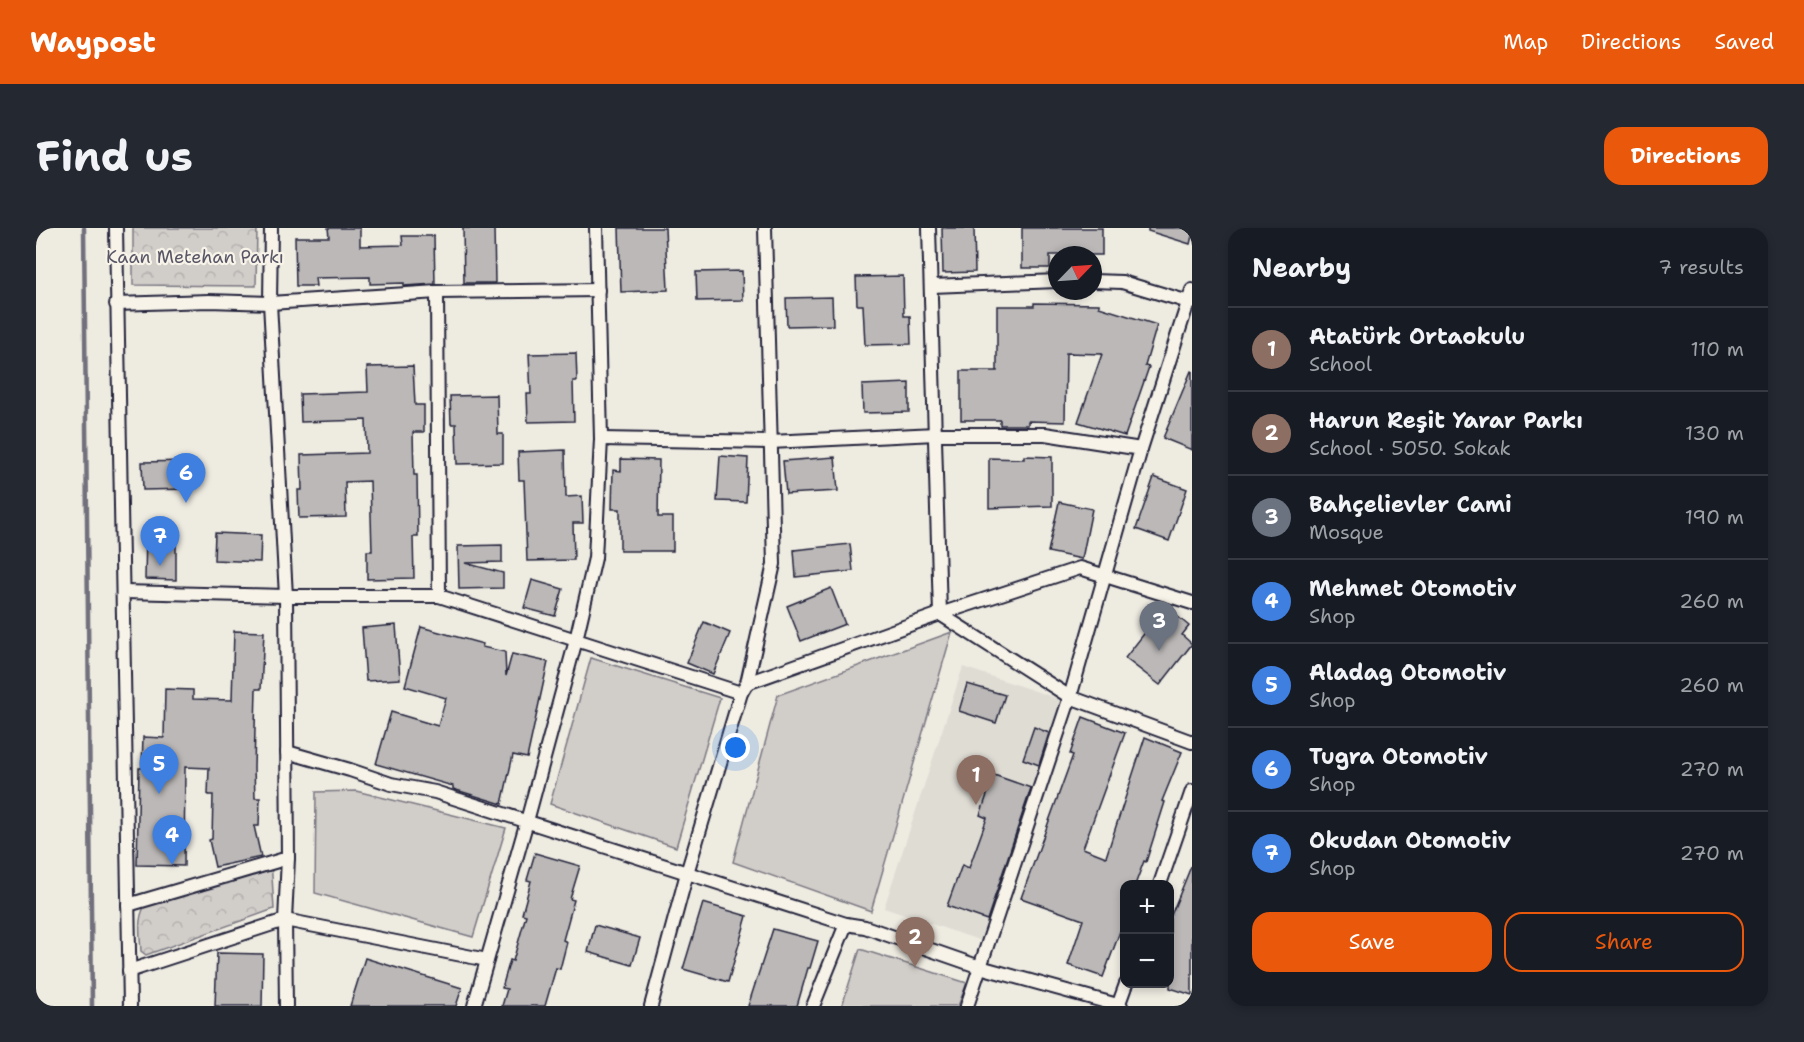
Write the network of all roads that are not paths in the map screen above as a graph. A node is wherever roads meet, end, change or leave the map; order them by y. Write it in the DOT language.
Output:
graph roads {
  1 [pos="116,228"];
  2 [pos="271,228"];
  3 [pos="596,228"];
  4 [pos="765,228"];
  5 [pos="929,228"];
  6 [pos="1048,281"];
  7 [pos="1102,281"];
  8 [pos="932,286"];
  9 [pos="598,290"];
  10 [pos="437,292"];
  11 [pos="1191,298"];
  12 [pos="270,303"];
  13 [pos="116,304"];
  14 [pos="936,434"];
  15 [pos="601,439"];
  16 [pos="770,442"];
  17 [pos="1141,449"];
  18 [pos="1104,574"];
  19 [pos="124,592"];
  20 [pos="285,596"];
  21 [pos="439,596"];
  22 [pos="1192,603"];
  23 [pos="940,614"];
  24 [pos="576,640"];
  25 [pos="744,688"];
  26 [pos="1071,697"];
  27 [pos="1192,742"];
  28 [pos="287,752"];
  29 [pos="1192,790"];
  30 [pos="527,821"];
  31 [pos="288,858"];
  32 [pos="687,873"];
  33 [pos="1162,880"];
  34 [pos="128,905"];
  35 [pos="285,920"];
  36 [pos="846,924"];
  37 [pos="487,960"];
  38 [pos="980,967"];
  39 [pos="129,971"];
  40 [pos="1125,988"];
  41 [pos="130,1006"];
  42 [pos="286,1006"];
  43 [pos="474,1006"];
  44 [pos="651,1006"];
  45 [pos="813,1006"];
  46 [pos="967,1006"];
  47 [pos="1119,1006"];
  1 -- 13 [label="street"];
  2 -- 12 [label="street"];
  3 -- 9 [label="street"];
  4 -- 16 [label="street"];
  5 -- 8 [label="street"];
  6 -- 8 [label="street"];
  7 -- 11 [label="street"];
  8 -- 14 [label="street"];
  9 -- 10 [label="street"];
  9 -- 15 [label="street"];
  10 -- 12 [label="street"];
  10 -- 21 [label="street"];
  11 -- 17 [label="street"];
  12 -- 13 [label="street"];
  12 -- 20 [label="street"];
  13 -- 19 [label="street"];
  14 -- 16 [label="street"];
  14 -- 17 [label="street"];
  14 -- 23 [label="street"];
  15 -- 16 [label="street"];
  15 -- 24 [label="street"];
  16 -- 25 [label="street"];
  17 -- 18 [label="street"];
  18 -- 22 [label="street"];
  18 -- 23 [label="street"];
  18 -- 26 [label="street"];
  19 -- 20 [label="street"];
  19 -- 34 [label="street"];
  20 -- 21 [label="street"];
  20 -- 28 [label="street"];
  21 -- 24 [label="street"];
  23 -- 25 [label="street"];
  23 -- 26 [label="street"];
  24 -- 25 [label="street"];
  24 -- 30 [label="street"];
  25 -- 32 [label="street"];
  26 -- 27 [label="street"];
  26 -- 38 [label="street"];
  28 -- 30 [label="street"];
  28 -- 31 [label="street"];
  29 -- 33 [label="street"];
  30 -- 32 [label="street"];
  30 -- 37 [label="street"];
  31 -- 34 [label="street"];
  31 -- 35 [label="street"];
  32 -- 36 [label="street"];
  32 -- 44 [label="street"];
  34 -- 39 [label="street"];
  35 -- 37 [label="street"];
  35 -- 39 [label="street"];
  35 -- 42 [label="street"];
  36 -- 38 [label="street"];
  36 -- 45 [label="street"];
  37 -- 43 [label="street"];
  38 -- 46 [label="street"];
  38 -- 47 [label="street"];
  39 -- 41 [label="street"];
  40 -- 47 [label="street"];
}
